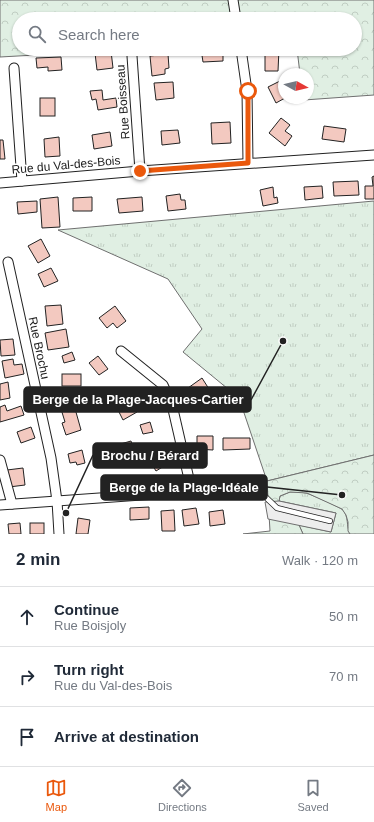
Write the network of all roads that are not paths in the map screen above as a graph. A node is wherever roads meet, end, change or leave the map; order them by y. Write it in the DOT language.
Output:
graph roads {
  1 [pos="233,0"];
  2 [pos="235,12"];
  3 [pos="132,56"];
  4 [pos="242,56"];
  5 [pos="14,68"];
  6 [pos="374,155"];
  7 [pos="248,163"];
  8 [pos="140,171"];
  9 [pos="22,181"];
  10 [pos="0,183"];
  11 [pos="8,262"];
  12 [pos="122,351"];
  13 [pos="0,460"];
  14 [pos="255,488"];
  15 [pos="192,492"];
  16 [pos="57,501"];
  17 [pos="12,504"];
  18 [pos="0,505"];
  19 [pos="330,521"];
  20 [pos="58,534"];
  1 -- 2 [label="street"];
  3 -- 8 [label="street, Rue Boisseau"];
  4 -- 7 [label="street"];
  5 -- 9 [label="street"];
  6 -- 7 [label="street, Rue du Val-des-Bois"];
  7 -- 8 [label="street, Rue du Val-des-Bois"];
  8 -- 9 [label="street, Rue du Val-des-Bois"];
  9 -- 10 [label="street, Rue du Val-des-Bois"];
  11 -- 16 [label="street, Rue Brochu"];
  12 -- 15 [label="street"];
  13 -- 17 [label="street"];
  14 -- 15 [label="street"];
  14 -- 19 [label="lane"];
  15 -- 16 [label="street"];
  16 -- 17 [label="street"];
  16 -- 20 [label="street, Rue Brochu"];
  17 -- 18 [label="street"];
}
